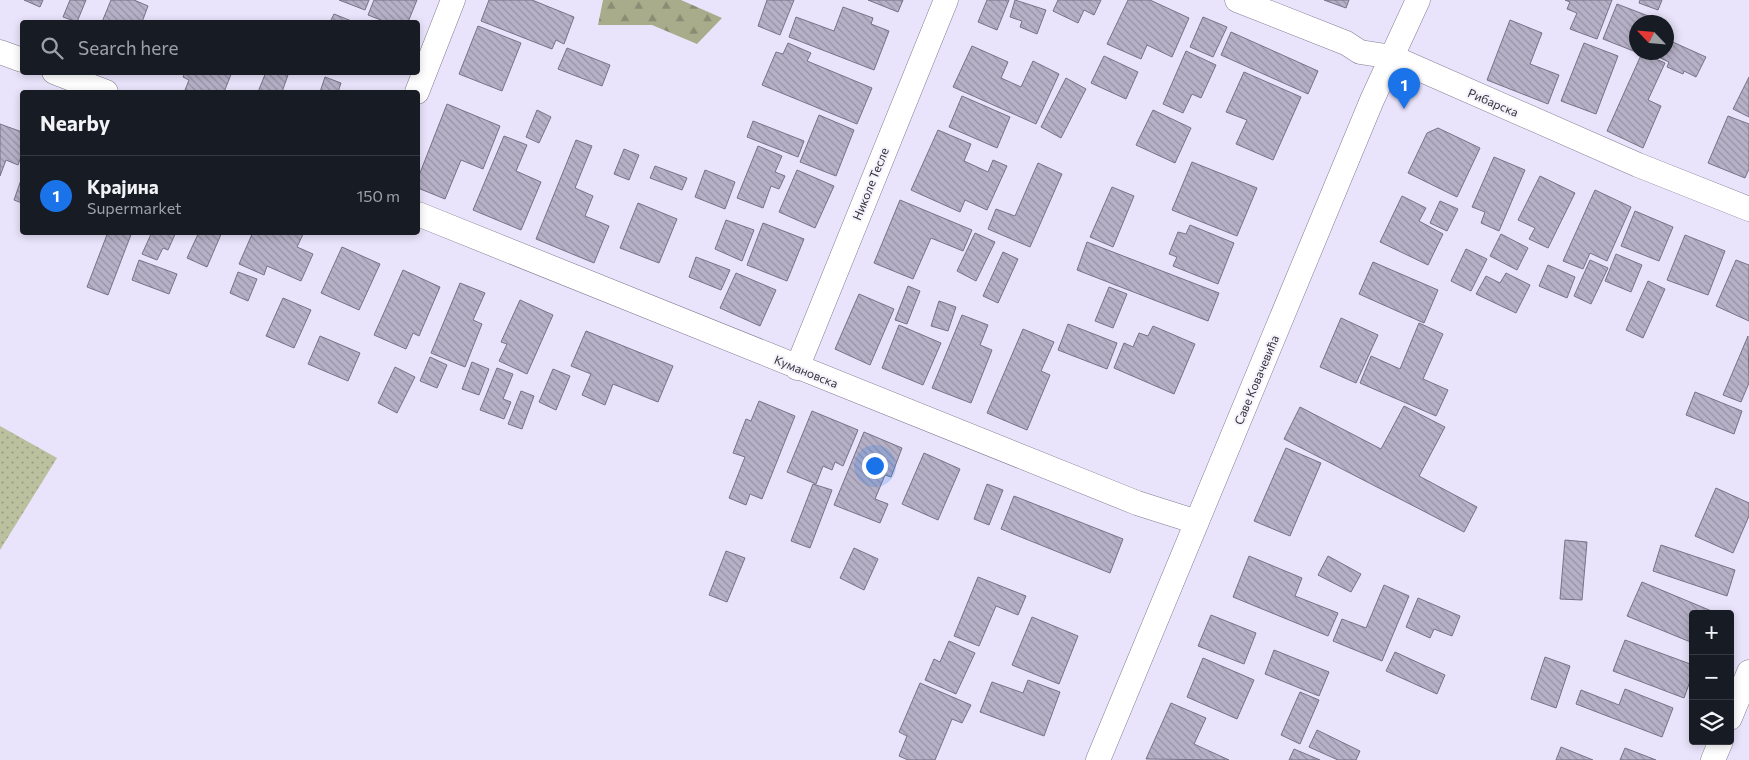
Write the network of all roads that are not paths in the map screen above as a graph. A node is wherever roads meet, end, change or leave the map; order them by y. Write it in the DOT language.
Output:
graph roads {
  1 [pos="452,0"];
  2 [pos="946,0"];
  3 [pos="1237,0"];
  4 [pos="1418,0"];
  5 [pos="0,52"];
  6 [pos="1392,58"];
  7 [pos="20,59"];
  8 [pos="62,75"];
  9 [pos="101,90"];
  10 [pos="418,90"];
  11 [pos="1749,209"];
  12 [pos="420,215"];
  13 [pos="797,368"];
  14 [pos="1197,522"];
  15 [pos="1749,672"];
  16 [pos="1734,708"];
  17 [pos="1719,745"];
  18 [pos="1098,760"];
  19 [pos="1713,760"];
  1 -- 10 [label="street"];
  2 -- 13 [label="street, Николе Тесле"];
  3 -- 6 [label="street, Рибарска"];
  4 -- 6 [label="street, Саве Ковачевића"];
  5 -- 7 [label="street"];
  6 -- 11 [label="street, Рибарска"];
  6 -- 14 [label="street, Саве Ковачевића"];
  8 -- 9 [label="street"];
  12 -- 13 [label="street, Кумановска"];
  13 -- 14 [label="street, Кумановска"];
  14 -- 18 [label="street, Саве Ковачевића"];
  15 -- 16 [label="street"];
  17 -- 19 [label="street"];
}
